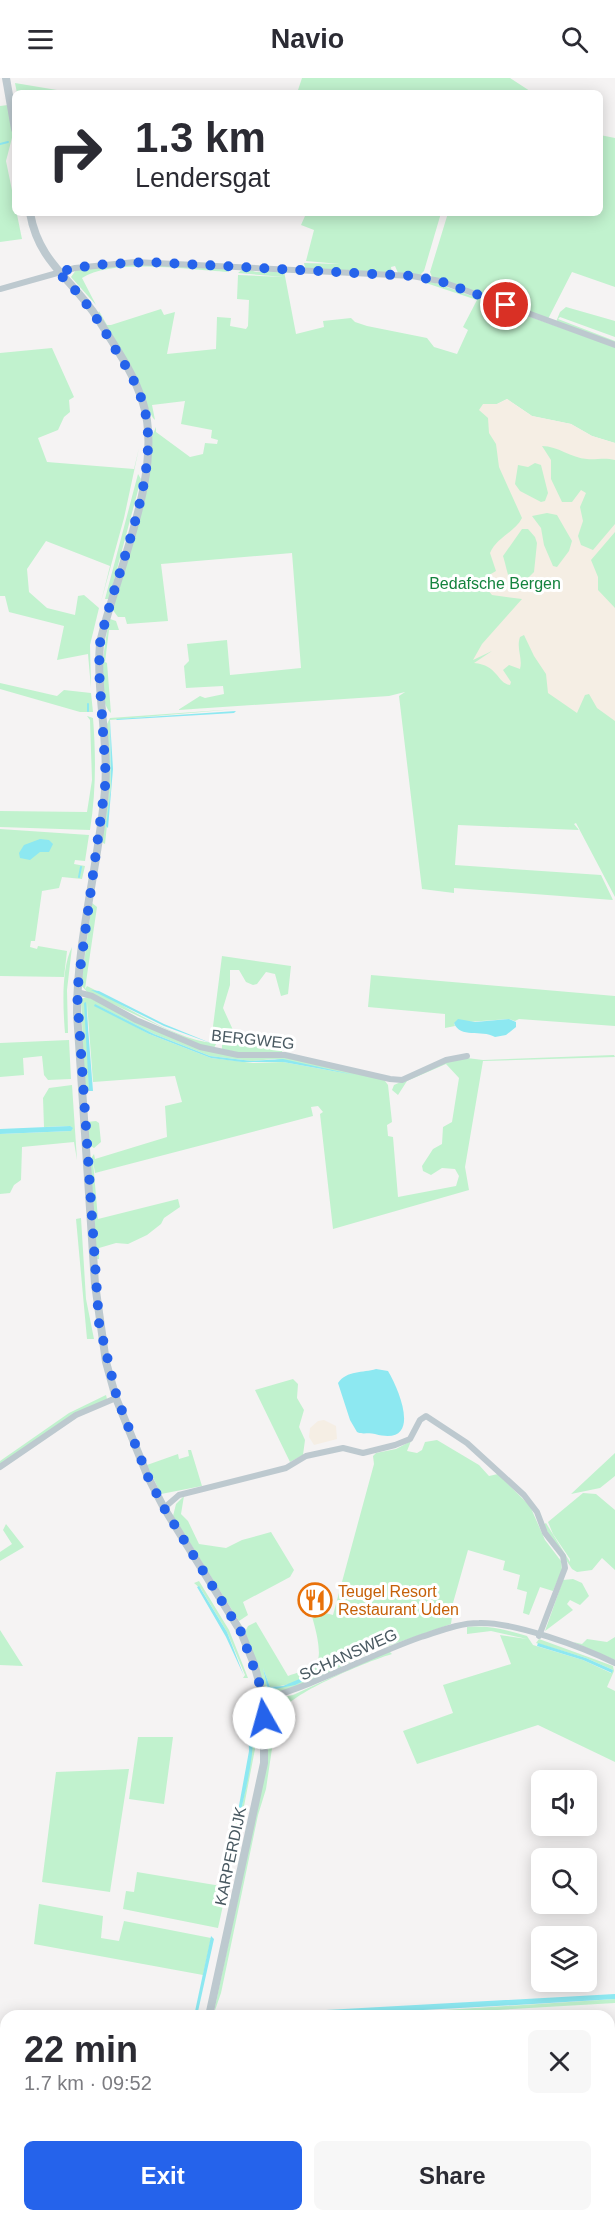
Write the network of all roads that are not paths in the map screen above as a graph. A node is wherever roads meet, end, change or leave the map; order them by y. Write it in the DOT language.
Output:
graph roads {
  1 [pos="6,78"];
  2 [pos="12,112"];
  3 [pos="31,216"];
  4 [pos="57,272"];
  5 [pos="0,289"];
  6 [pos="615,345"];
  7 [pos="77,992"];
  8 [pos="467,1056"];
  9 [pos="117,1398"];
  10 [pos="0,1467"];
  11 [pos="164,1508"];
  12 [pos="538,1636"];
  13 [pos="615,1663"];
  14 [pos="264,1699"];
  15 [pos="210,2010"];
  1 -- 2 [label="street"];
  3 -- 4 [label="street, KARPERDIJK"];
  4 -- 5 [label="street"];
  4 -- 6 [label="street"];
  4 -- 7 [label="street, KARPERDIJK"];
  7 -- 8 [label="street, BERGWEG"];
  7 -- 9 [label="street, KARPERDIJK"];
  9 -- 10 [label="street"];
  9 -- 11 [label="street, KARPERDIJK"];
  11 -- 12 [label="street"];
  11 -- 14 [label="street, KARPERDIJK"];
  12 -- 13 [label="street, SCHANSWEG"];
  12 -- 14 [label="street, SCHANSWEG"];
  14 -- 15 [label="street, KARPERDIJK"];
}
